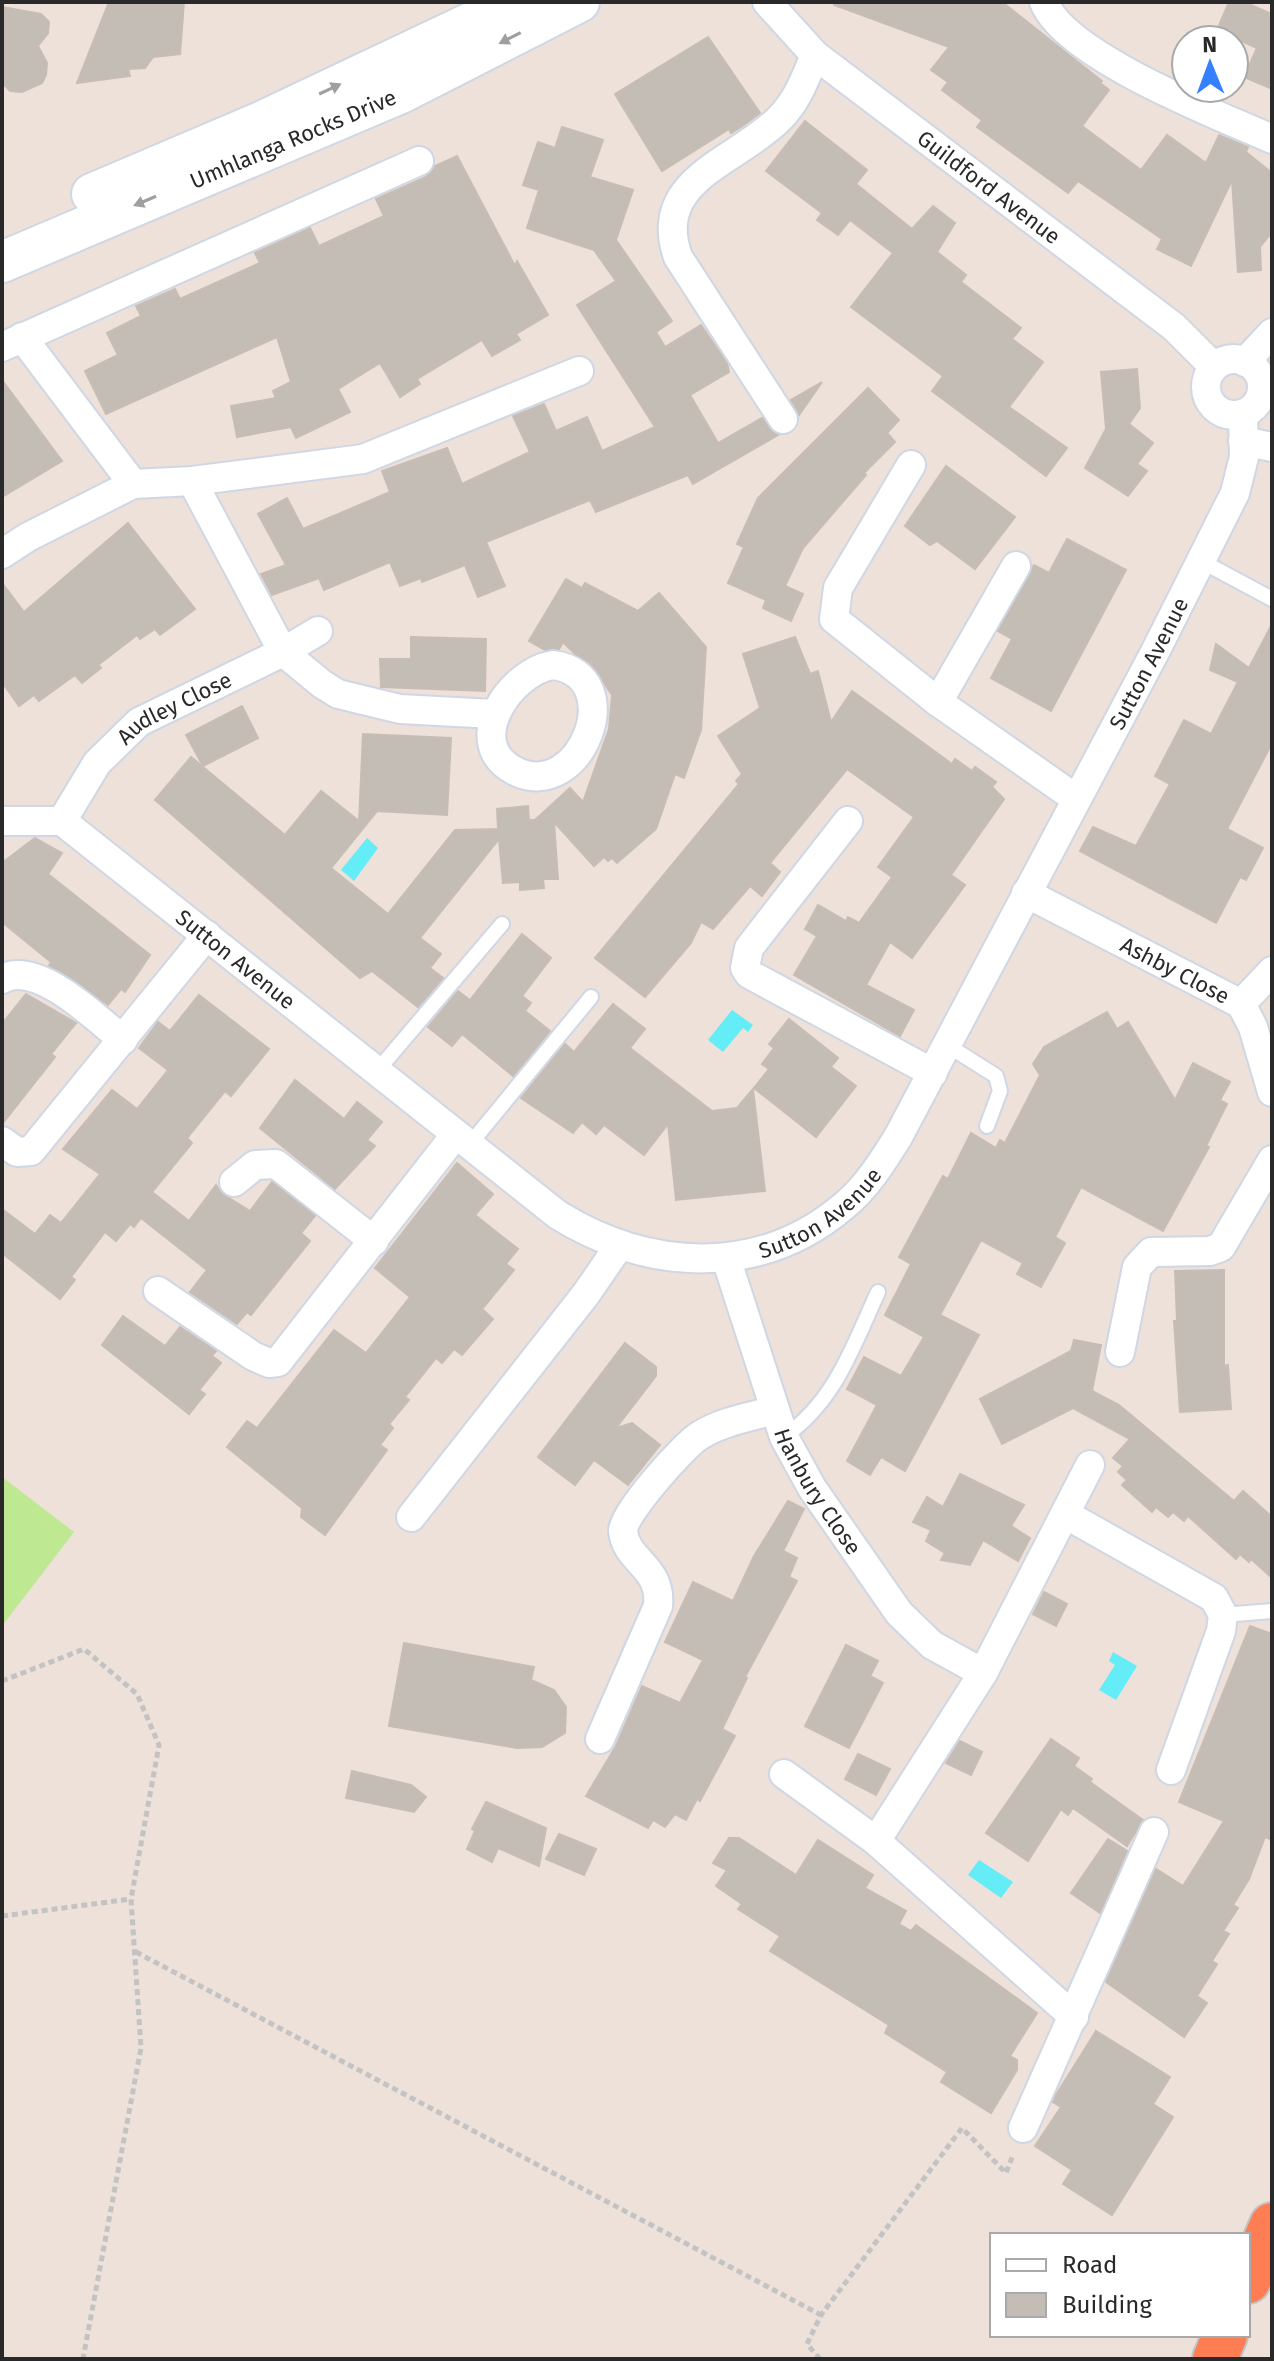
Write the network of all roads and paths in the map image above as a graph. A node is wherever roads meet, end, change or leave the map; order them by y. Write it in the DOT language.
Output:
graph roads {
  1 [pos="515,2"];
  2 [pos="579,2"];
  3 [pos="767,2"];
  4 [pos="1044,2"];
  5 [pos="815,55"];
  6 [pos="1272,139"];
  7 [pos="419,161"];
  8 [pos="2,234"];
  9 [pos="2,262"];
  10 [pos="1272,333"];
  11 [pos="12,342"];
  12 [pos="1245,362"];
  13 [pos="1214,367"];
  14 [pos="579,371"];
  15 [pos="783,419"];
  16 [pos="1243,428"];
  17 [pos="1272,447"];
  18 [pos="911,465"];
  19 [pos="192,481"];
  20 [pos="133,484"];
  21 [pos="2,554"];
  22 [pos="1201,561"];
  23 [pos="1016,566"];
  24 [pos="1272,599"];
  25 [pos="318,631"];
  26 [pos="283,652"];
  27 [pos="938,702"];
  28 [pos="494,714"];
  29 [pos="1075,798"];
  30 [pos="2,821"];
  31 [pos="62,821"];
  32 [pos="848,821"];
  33 [pos="1026,893"];
  34 [pos="502,924"];
  35 [pos="207,935"];
  36 [pos="1272,971"];
  37 [pos="2,979"];
  38 [pos="591,997"];
  39 [pos="1241,1004"];
  40 [pos="123,1040"];
  41 [pos="947,1045"];
  42 [pos="377,1071"];
  43 [pos="933,1073"];
  44 [pos="1272,1092"];
  45 [pos="987,1126"];
  46 [pos="463,1139"];
  47 [pos="2,1141"];
  48 [pos="1272,1160"];
  49 [pos="234,1182"];
  50 [pos="374,1241"];
  51 [pos="619,1246"];
  52 [pos="726,1258"];
  53 [pos="158,1291"];
  54 [pos="878,1292"];
  55 [pos="1120,1352"];
  56 [pos="775,1410"];
  57 [pos="784,1437"];
  58 [pos="1090,1465"];
  59 [pos="1065,1514"];
  60 [pos="411,1517"];
  61 [pos="1272,1611"];
  62 [pos="1223,1615"];
  63 [pos="983,1673"];
  64 [pos="2,1681"];
  65 [pos="600,1739"];
  66 [pos="1171,1770"];
  67 [pos="784,1774"];
  68 [pos="1154,1832"];
  69 [pos="876,1841"];
  70 [pos="131,1899"];
  71 [pos="2,1916"];
  72 [pos="135,1952"];
  73 [pos="1074,2017"];
  74 [pos="1023,2128"];
  75 [pos="1006,2173"];
  76 [pos="1272,2225"];
  77 [pos="1250,2276"];
  78 [pos="821,2315"];
  79 [pos="1224,2337"];
  80 [pos="83,2359"];
  81 [pos="820,2359"];
  82 [pos="1215,2359"];
  8 -- 1 [label="main road, Umhlanga Rocks Drive, one-way"];
  2 -- 9 [label="main road, Umhlanga Rocks Drive, one-way"];
  3 -- 5 [label="street, Guildford Avenue"];
  4 -- 6 [label="street"];
  5 -- 13 [label="street, Guildford Avenue"];
  5 -- 15 [label="street"];
  7 -- 11 [label="street"];
  10 -- 12 [label="street"];
  11 -- 20 [label="street"];
  12 -- 13 [label="street"];
  12 -- 16 [label="street"];
  13 -- 16 [label="street"];
  14 -- 19 [label="street"];
  16 -- 17 [label="street"];
  16 -- 22 [label="street, Sutton Avenue"];
  18 -- 27 [label="street"];
  19 -- 20 [label="street"];
  19 -- 26 [label="street"];
  20 -- 21 [label="street"];
  22 -- 24 [label="lane"];
  22 -- 29 [label="street, Sutton Avenue"];
  23 -- 27 [label="street"];
  25 -- 26 [label="street, Audley Close"];
  26 -- 28 [label="street"];
  26 -- 31 [label="street, Audley Close"];
  27 -- 29 [label="street"];
  29 -- 33 [label="street, Sutton Avenue"];
  30 -- 31 [label="street"];
  31 -- 35 [label="street, Sutton Avenue"];
  32 -- 43 [label="street"];
  33 -- 39 [label="street, Ashby Close"];
  33 -- 41 [label="street, Sutton Avenue"];
  34 -- 42 [label="lane"];
  35 -- 40 [label="street"];
  35 -- 42 [label="street, Sutton Avenue"];
  36 -- 39 [label="street"];
  37 -- 40 [label="street"];
  38 -- 46 [label="lane"];
  39 -- 44 [label="street, Ashby Close"];
  40 -- 47 [label="street"];
  41 -- 43 [label="street, Sutton Avenue"];
  41 -- 45 [label="lane"];
  42 -- 46 [label="street, Sutton Avenue"];
  43 -- 52 [label="street, Sutton Avenue"];
  46 -- 50 [label="street"];
  46 -- 51 [label="street, Sutton Avenue"];
  48 -- 55 [label="street"];
  49 -- 50 [label="street"];
  50 -- 53 [label="street"];
  51 -- 52 [label="street, Sutton Avenue"];
  51 -- 60 [label="street"];
  52 -- 56 [label="street, Hanbury Close"];
  54 -- 57 [label="lane"];
  56 -- 57 [label="street, Hanbury Close"];
  56 -- 65 [label="street"];
  57 -- 63 [label="street, Hanbury Close"];
  58 -- 59 [label="street"];
  59 -- 62 [label="street"];
  59 -- 63 [label="street"];
  61 -- 62 [label="lane"];
  62 -- 66 [label="street"];
  63 -- 69 [label="street"];
  64 -- 70 [label="path"];
  67 -- 69 [label="street"];
  68 -- 73 [label="street"];
  69 -- 73 [label="street"];
  70 -- 71 [label="path"];
  70 -- 72 [label="path"];
  72 -- 78 [label="path"];
  72 -- 80 [label="path"];
  73 -- 74 [label="street"];
  75 -- 78 [label="path"];
  76 -- 77 [label="highway"];
  78 -- 81 [label="path"];
  79 -- 82 [label="highway"];
}
